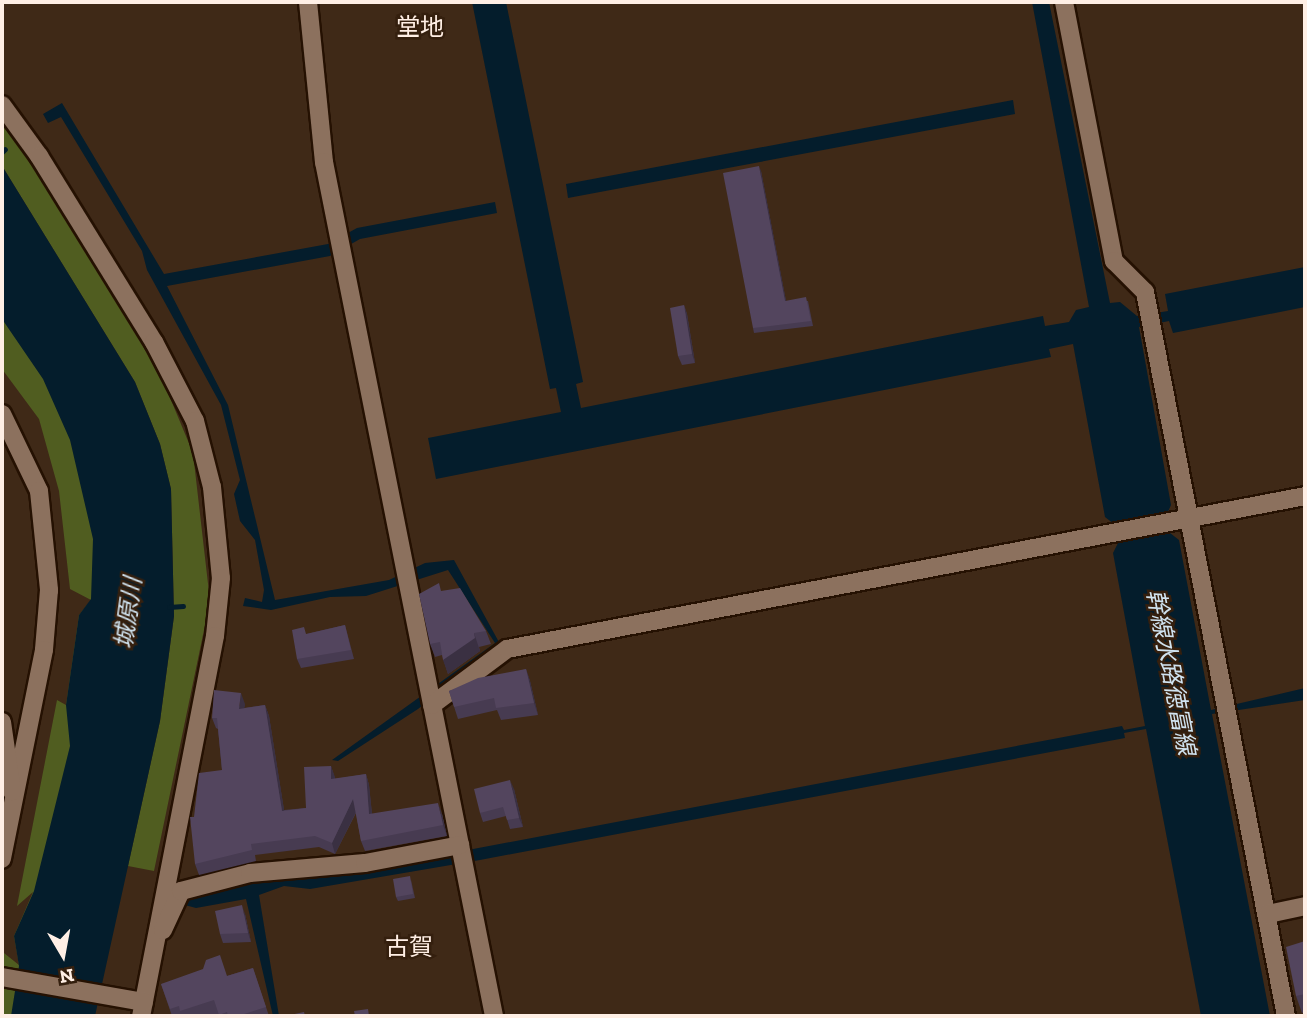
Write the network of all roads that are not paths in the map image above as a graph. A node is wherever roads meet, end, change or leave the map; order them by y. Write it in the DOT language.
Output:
graph roads {
  1 [pos="308,2"];
  2 [pos="1064,2"];
  3 [pos="2,105"];
  4 [pos="2,414"];
  5 [pos="1305,496"];
  6 [pos="1183,521"];
  7 [pos="431,699"];
  8 [pos="2,722"];
  9 [pos="13,797"];
  10 [pos="460,848"];
  11 [pos="2,859"];
  12 [pos="1305,906"];
  13 [pos="1268,914"];
  14 [pos="148,965"];
  15 [pos="2,976"];
  16 [pos="140,1006"];
  17 [pos="494,1016"];
  18 [pos="1286,1016"];
  1 -- 7 [label="street"];
  2 -- 6 [label="street"];
  3 -- 14 [label="street"];
  4 -- 9 [label="street"];
  5 -- 6 [label="street"];
  6 -- 7 [label="street"];
  6 -- 13 [label="street"];
  7 -- 10 [label="street"];
  8 -- 9 [label="street"];
  9 -- 11 [label="street"];
  10 -- 14 [label="street"];
  10 -- 17 [label="street"];
  12 -- 13 [label="street"];
  13 -- 18 [label="street"];
  14 -- 16 [label="street"];
  15 -- 16 [label="street"];
}
